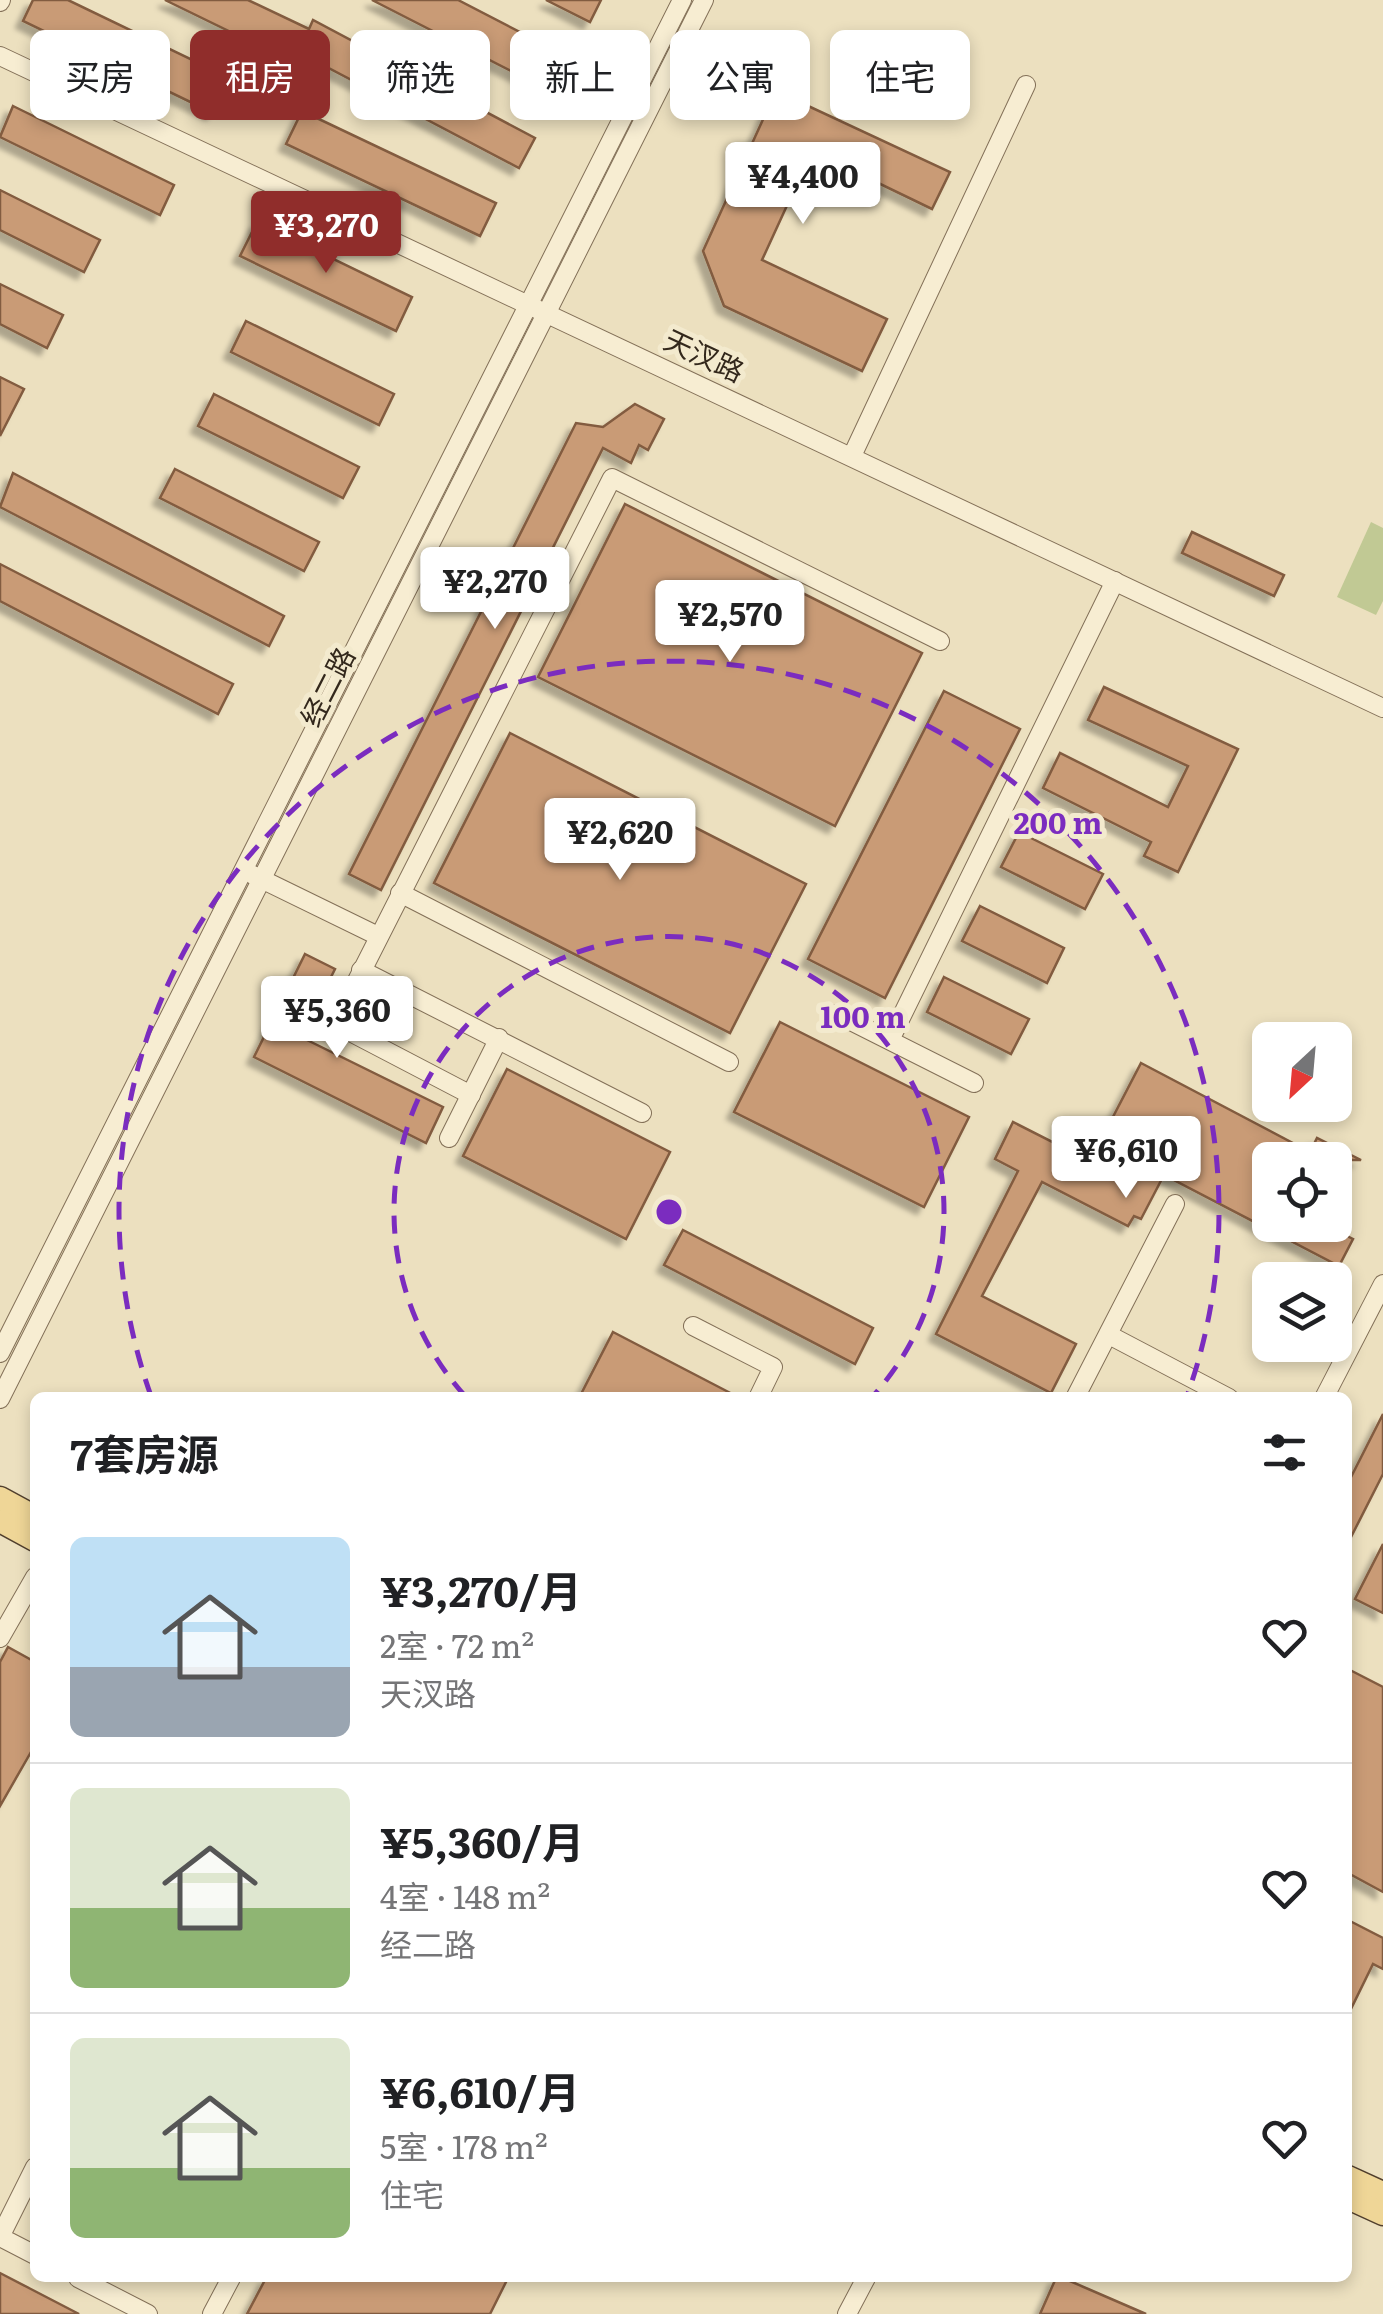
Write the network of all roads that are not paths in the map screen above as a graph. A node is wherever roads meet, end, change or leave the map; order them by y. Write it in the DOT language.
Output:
graph roads {
  1 [pos="682,0"];
  2 [pos="704,0"];
  3 [pos="0,56"];
  4 [pos="1026,85"];
  5 [pos="530,304"];
  6 [pos="548,312"];
  7 [pos="852,456"];
  8 [pos="1115,581"];
  9 [pos="940,641"];
  10 [pos="1383,708"];
  11 [pos="244,870"];
  12 [pos="262,879"];
  13 [pos="400,893"];
  14 [pos="378,936"];
  15 [pos="361,970"];
  16 [pos="838,1014"];
  17 [pos="499,1038"];
  18 [pos="890,1040"];
  19 [pos="730,1062"];
  20 [pos="974,1083"];
  21 [pos="471,1095"];
  22 [pos="642,1112"];
  23 [pos="449,1138"];
  24 [pos="1175,1204"];
  25 [pos="1383,1284"];
  26 [pos="693,1326"];
  27 [pos="1109,1335"];
  28 [pos="0,1354"];
  29 [pos="761,1392"];
  30 [pos="1078,1392"];
  31 [pos="1218,1392"];
  32 [pos="1327,1392"];
  33 [pos="0,1399"];
  34 [pos="0,1498"];
  35 [pos="30,1514"];
  36 [pos="0,1521"];
  37 [pos="30,1537"];
  38 [pos="30,1586"];
  39 [pos="0,1638"];
  40 [pos="30,2177"];
  41 [pos="1352,2179"];
  42 [pos="1383,2192"];
  43 [pos="1352,2200"];
  44 [pos="1383,2214"];
  45 [pos="30,2252"];
  46 [pos="86,2282"];
  47 [pos="229,2282"];
  48 [pos="864,2282"];
  49 [pos="148,2314"];
  50 [pos="212,2314"];
  51 [pos="847,2314"];
  1 -- 5 [label="street, 经二路"];
  2 -- 6 [label="street, 经二路"];
  3 -- 5 [label="street, 天汊路"];
  4 -- 7 [label="street"];
  5 -- 6 [label="street, 天汊路"];
  5 -- 11 [label="street, 经二路"];
  6 -- 7 [label="street, 天汊路"];
  6 -- 12 [label="street, 经二路"];
  7 -- 8 [label="street, 天汊路"];
  8 -- 10 [label="street, 天汊路"];
  8 -- 18 [label="street"];
  9 -- 13 [label="street"];
  11 -- 12 [label="street"];
  11 -- 28 [label="street, 经二路"];
  12 -- 14 [label="street"];
  12 -- 33 [label="street, 经二路"];
  13 -- 14 [label="street"];
  13 -- 19 [label="street"];
  14 -- 15 [label="street"];
  15 -- 17 [label="street"];
  15 -- 21 [label="street"];
  16 -- 18 [label="street"];
  17 -- 21 [label="street"];
  17 -- 22 [label="street"];
  18 -- 20 [label="street"];
  21 -- 23 [label="street"];
  24 -- 27 [label="street"];
  25 -- 32 [label="street"];
  26 -- 29 [label="street"];
  27 -- 30 [label="street"];
  27 -- 31 [label="street"];
  34 -- 35 [label="main road"];
  36 -- 37 [label="main road"];
  38 -- 39 [label="street"];
  40 -- 45 [label="street"];
  41 -- 42 [label="main road"];
  43 -- 44 [label="main road"];
  46 -- 49 [label="street"];
  47 -- 50 [label="street"];
  48 -- 51 [label="street"];
}
